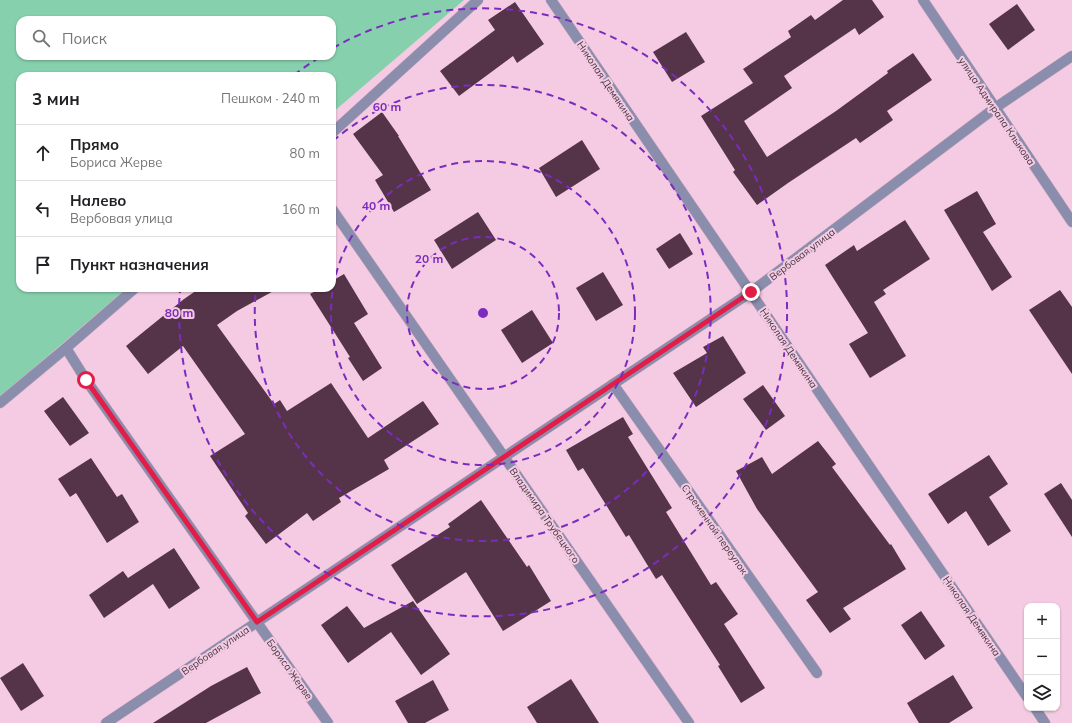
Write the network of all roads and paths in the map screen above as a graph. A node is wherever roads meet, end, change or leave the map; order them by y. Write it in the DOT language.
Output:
graph roads {
  1 [pos="478,0"];
  2 [pos="551,0"];
  3 [pos="923,0"];
  4 [pos="1072,56"];
  5 [pos="995,108"];
  6 [pos="336,129"];
  7 [pos="336,215"];
  8 [pos="1072,222"];
  9 [pos="130,292"];
  10 [pos="751,292"];
  11 [pos="66,348"];
  12 [pos="613,384"];
  13 [pos="0,403"];
  14 [pos="505,457"];
  15 [pos="257,622"];
  16 [pos="817,673"];
  17 [pos="1024,693"];
  18 [pos="1037,711"];
  19 [pos="106,723"];
  20 [pos="328,723"];
  21 [pos="689,723"];
  22 [pos="1045,723"];
  1 -- 6 [label="street"];
  2 -- 10 [label="street, Николая Демякина"];
  3 -- 5 [label="street, улица Адмирала Клыкова"];
  4 -- 5 [label="street, Вербовая улица"];
  5 -- 8 [label="street, улица Адмирала Клыкова"];
  5 -- 10 [label="street, Вербовая улица"];
  7 -- 14 [label="street, Владимира Трубецкого"];
  9 -- 11 [label="street"];
  10 -- 12 [label="street, Вербовая улица"];
  10 -- 17 [label="street, Николая Демякина"];
  11 -- 13 [label="street"];
  11 -- 15 [label="street, Бориса Жерве"];
  12 -- 14 [label="street, Вербовая улица"];
  12 -- 16 [label="street, Стременной переулок"];
  14 -- 15 [label="street, Вербовая улица"];
  14 -- 21 [label="street, Владимира Трубецкого"];
  15 -- 19 [label="street, Вербовая улица"];
  15 -- 20 [label="street, Бориса Жерве"];
  18 -- 22 [label="street"];
}
